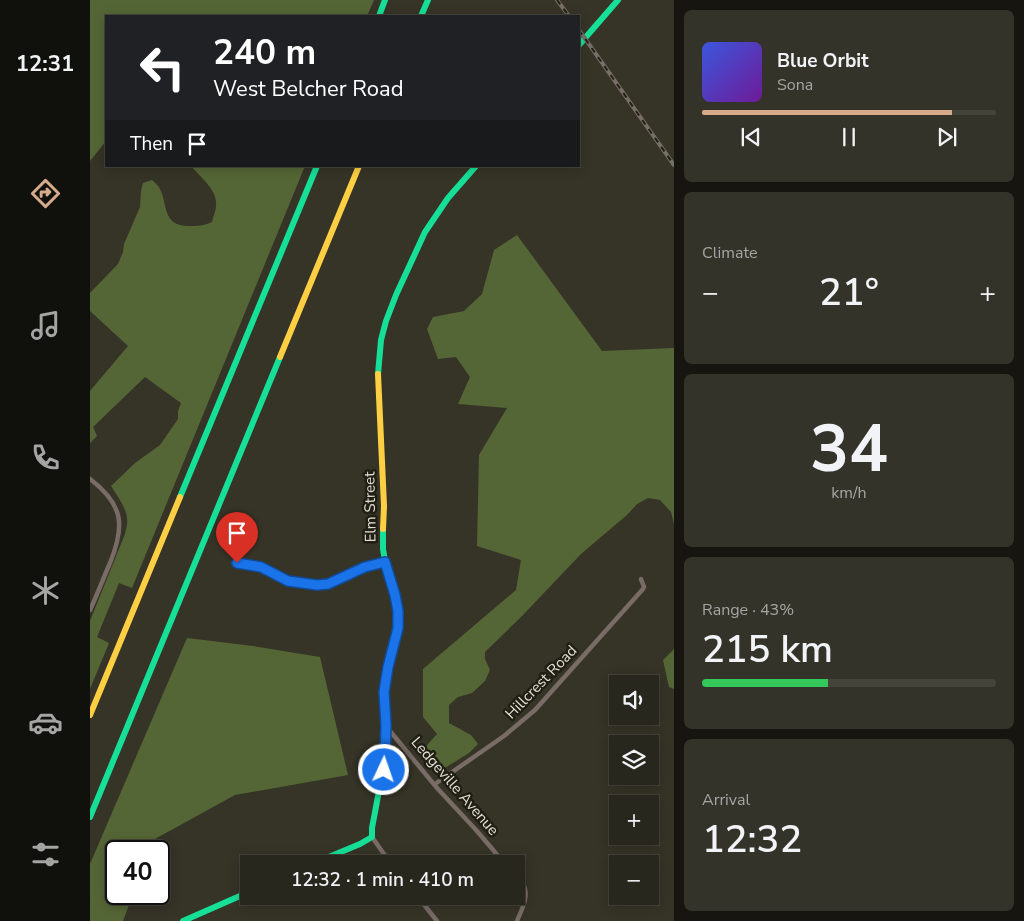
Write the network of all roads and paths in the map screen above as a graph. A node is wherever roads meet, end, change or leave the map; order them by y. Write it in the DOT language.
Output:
graph roads {
  1 [pos="385,0"];
  2 [pos="428,0"];
  3 [pos="618,0"];
  4 [pos="379,15"];
  5 [pos="421,15"];
  6 [pos="580,44"];
  7 [pos="317,167"];
  8 [pos="359,167"];
  9 [pos="475,167"];
  10 [pos="90,479"];
  11 [pos="385,562"];
  12 [pos="237,563"];
  13 [pos="642,578"];
  14 [pos="90,610"];
  15 [pos="90,715"];
  16 [pos="386,725"];
  17 [pos="435,784"];
  18 [pos="90,818"];
  19 [pos="372,837"];
  20 [pos="334,855"];
  21 [pos="385,855"];
  22 [pos="497,855"];
  23 [pos="240,896"];
  24 [pos="424,905"];
  25 [pos="523,905"];
  26 [pos="183,921"];
  27 [pos="437,921"];
  28 [pos="517,921"];
  1 -- 4 [label="main road"];
  2 -- 5 [label="main road"];
  3 -- 6 [label="main road"];
  7 -- 15 [label="main road"];
  8 -- 18 [label="main road"];
  9 -- 11 [label="main road, Elm Street"];
  10 -- 14 [label="street"];
  11 -- 12 [label="street"];
  11 -- 16 [label="main road, Elm Street"];
  13 -- 17 [label="street, Hillcrest Road"];
  16 -- 17 [label="street, Ledgeville Avenue"];
  16 -- 19 [label="main road, Elm Street"];
  17 -- 22 [label="street, Ledgeville Avenue"];
  19 -- 20 [label="main road"];
  19 -- 21 [label="street"];
  23 -- 26 [label="main road"];
  24 -- 27 [label="street"];
  25 -- 28 [label="street"];
}
